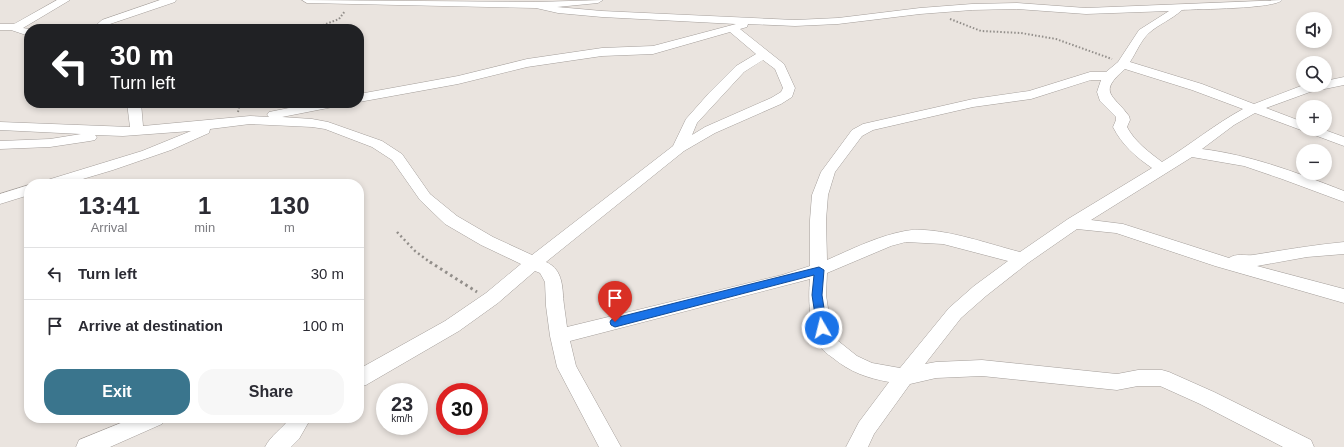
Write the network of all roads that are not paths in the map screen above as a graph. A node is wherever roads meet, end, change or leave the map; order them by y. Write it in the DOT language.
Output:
graph roads {
  1 [pos="65,0"];
  2 [pos="171,0"];
  3 [pos="307,0"];
  4 [pos="598,0"];
  5 [pos="958,0"];
  6 [pos="1277,0"];
  7 [pos="403,1"];
  8 [pos="1202,3"];
  9 [pos="536,5"];
  10 [pos="972,7"];
  11 [pos="1178,8"];
  12 [pos="759,22"];
  13 [pos="104,24"];
  14 [pos="0,27"];
  15 [pos="16,27"];
  16 [pos="732,28"];
  17 [pos="24,31"];
  18 [pos="764,54"];
  19 [pos="1123,64"];
  20 [pos="1109,76"];
  21 [pos="1344,81"];
  22 [pos="364,97"];
  23 [pos="133,108"];
  24 [pos="309,108"];
  25 [pos="1255,108"];
  26 [pos="250,120"];
  27 [pos="1296,124"];
  28 [pos="213,125"];
  29 [pos="0,126"];
  30 [pos="130,132"];
  31 [pos="1328,136"];
  32 [pos="1344,142"];
  33 [pos="0,145"];
  34 [pos="679,148"];
  35 [pos="1189,152"];
  36 [pos="1162,169"];
  37 [pos="65,179"];
  38 [pos="24,191"];
  39 [pos="1344,197"];
  40 [pos="0,198"];
  41 [pos="1074,223"];
  42 [pos="1344,248"];
  43 [pos="1022,259"];
  44 [pos="1220,262"];
  45 [pos="533,263"];
  46 [pos="819,270"];
  47 [pos="1344,296"];
  48 [pos="559,336"];
  49 [pos="364,376"];
  50 [pos="904,377"];
  51 [pos="143,423"];
  52 [pos="298,423"];
  53 [pos="88,447"];
  54 [pos="276,447"];
  55 [pos="610,447"];
  56 [pos="857,447"];
  57 [pos="1303,447"];
  1 -- 15 [label="street"];
  2 -- 13 [label="street"];
  3 -- 7 [label="street"];
  4 -- 9 [label="street"];
  5 -- 10 [label="street"];
  6 -- 8 [label="street"];
  7 -- 9 [label="street"];
  8 -- 11 [label="street"];
  9 -- 12 [label="street"];
  10 -- 11 [label="street"];
  10 -- 12 [label="street"];
  11 -- 19 [label="street"];
  12 -- 16 [label="street"];
  14 -- 15 [label="street"];
  15 -- 17 [label="street"];
  16 -- 18 [label="street"];
  16 -- 22 [label="street"];
  18 -- 34 [label="street"];
  18 -- 34 [label="street"];
  19 -- 20 [label="street"];
  19 -- 25 [label="street"];
  20 -- 36 [label="street"];
  20 -- 46 [label="street"];
  21 -- 25 [label="street"];
  23 -- 30 [label="street"];
  24 -- 26 [label="street"];
  25 -- 27 [label="street"];
  25 -- 35 [label="street"];
  26 -- 28 [label="street"];
  26 -- 45 [label="street"];
  28 -- 30 [label="street"];
  28 -- 37 [label="street"];
  29 -- 30 [label="street"];
  30 -- 33 [label="street"];
  31 -- 32 [label="street"];
  34 -- 45 [label="street"];
  35 -- 36 [label="street"];
  35 -- 39 [label="street"];
  36 -- 41 [label="street"];
  38 -- 40 [label="street"];
  41 -- 43 [label="street"];
  41 -- 44 [label="street"];
  42 -- 44 [label="street"];
  43 -- 46 [label="street"];
  43 -- 50 [label="street"];
  44 -- 47 [label="street"];
  45 -- 48 [label="street"];
  45 -- 49 [label="street"];
  46 -- 48 [label="street"];
  46 -- 50 [label="street"];
  48 -- 55 [label="street"];
  50 -- 56 [label="street"];
  50 -- 57 [label="street"];
  51 -- 53 [label="street"];
  52 -- 54 [label="street"];
}
